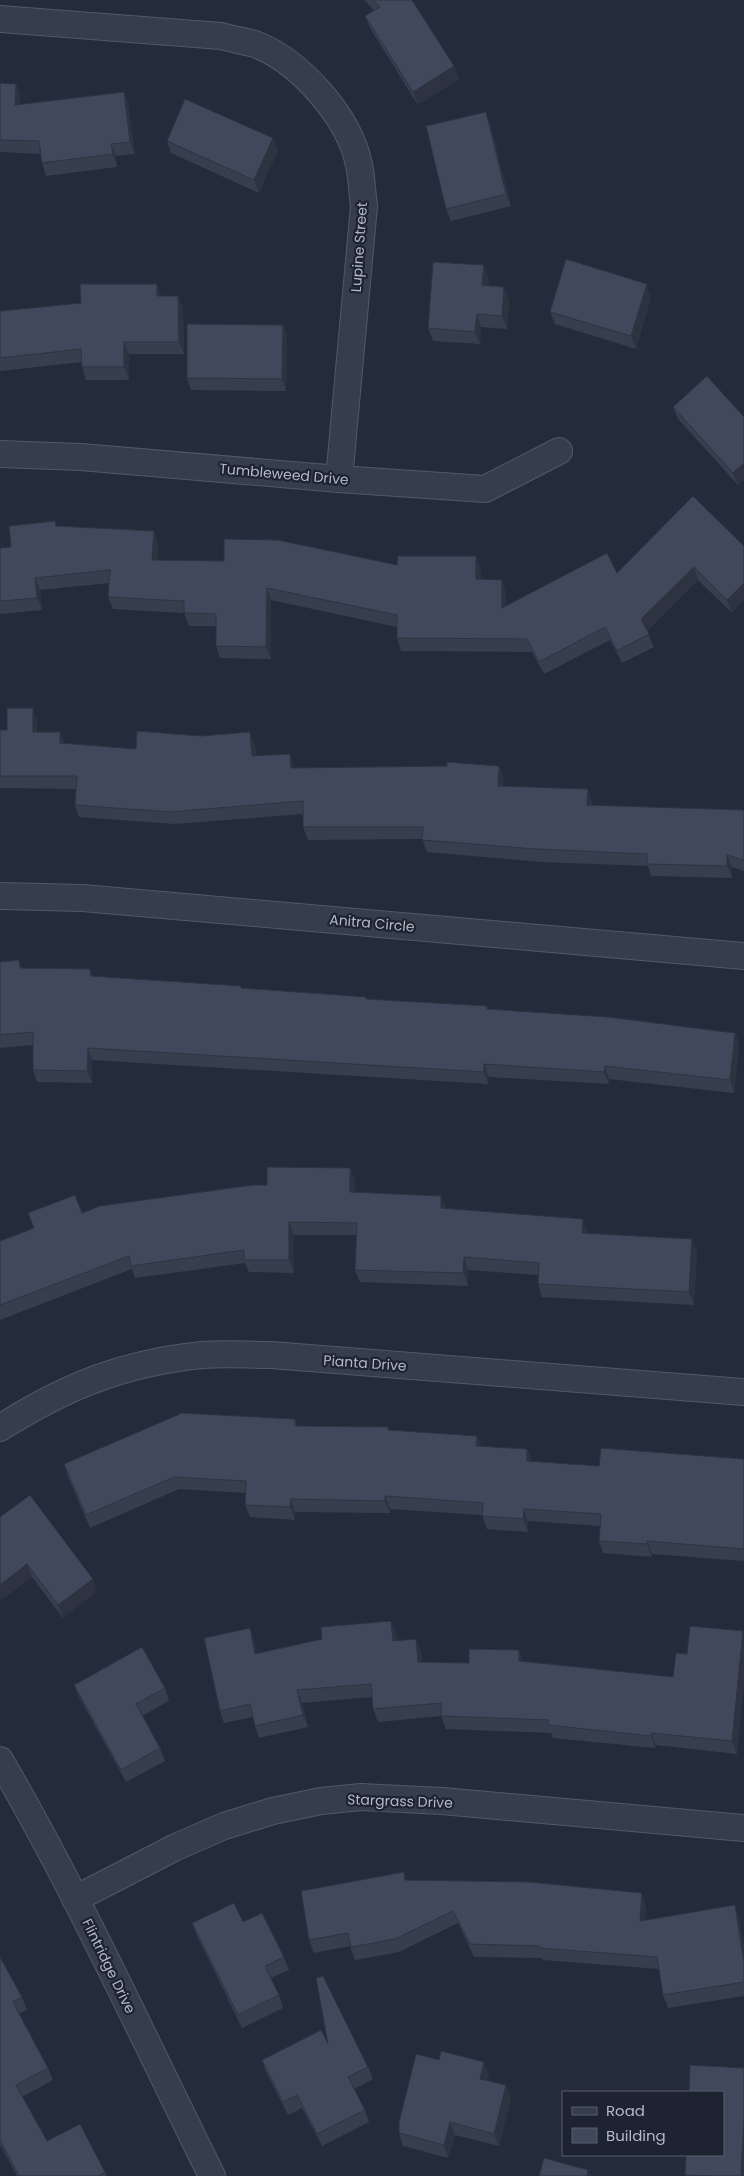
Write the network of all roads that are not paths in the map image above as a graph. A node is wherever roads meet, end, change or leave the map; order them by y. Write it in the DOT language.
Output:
graph roads {
  1 [pos="0,19"];
  2 [pos="559,452"];
  3 [pos="0,454"];
  4 [pos="339,480"];
  5 [pos="0,896"];
  6 [pos="744,956"];
  7 [pos="744,1392"];
  8 [pos="0,1428"];
  9 [pos="0,1760"];
  10 [pos="744,1828"];
  11 [pos="75,1899"];
  12 [pos="212,2176"];
  1 -- 4 [label="street, Lupine Street"];
  2 -- 4 [label="street, Tumbleweed Drive"];
  3 -- 4 [label="street, Tumbleweed Drive"];
  5 -- 6 [label="street, Anitra Circle"];
  7 -- 8 [label="street, Pianta Drive"];
  9 -- 11 [label="street, Flintridge Drive"];
  10 -- 11 [label="street, Stargrass Drive"];
  11 -- 12 [label="street, Flintridge Drive"];
}
